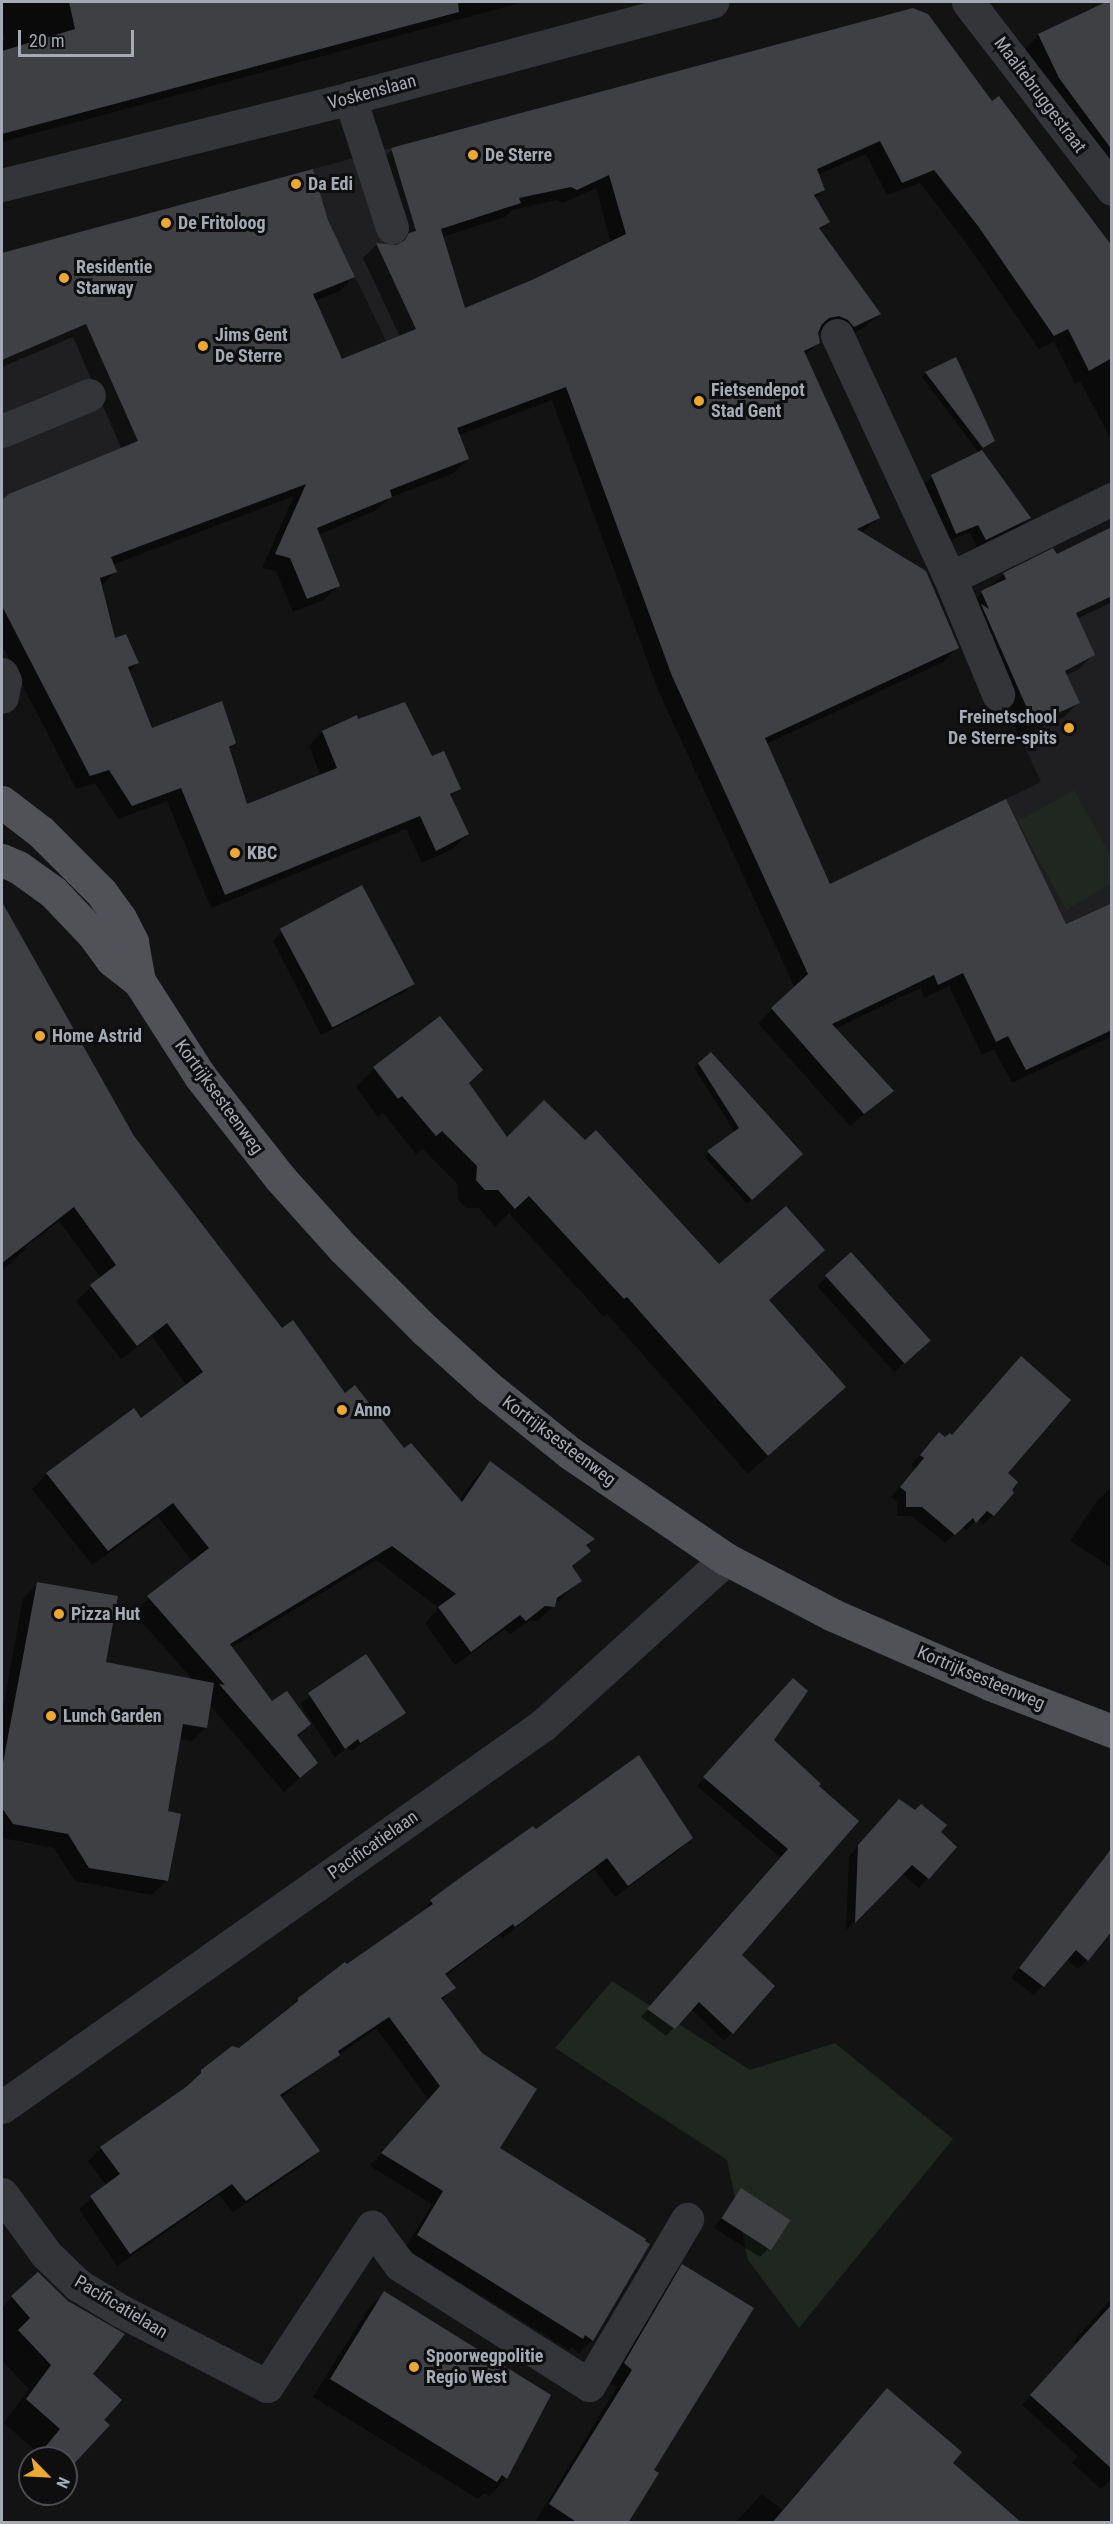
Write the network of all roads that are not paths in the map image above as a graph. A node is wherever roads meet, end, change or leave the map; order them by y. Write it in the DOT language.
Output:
graph roads {
  1 [pos="712,2"];
  2 [pos="968,2"];
  3 [pos="350,98"];
  4 [pos="11,186"];
  5 [pos="1112,189"];
  6 [pos="392,226"];
  7 [pos="837,335"];
  8 [pos="89,395"];
  9 [pos="2,431"];
  10 [pos="1112,499"];
  11 [pos="950,578"];
  12 [pos="2,674"];
  13 [pos="998,694"];
  14 [pos="2,697"];
  15 [pos="2,802"];
  16 [pos="2,860"];
  17 [pos="139,981"];
  18 [pos="726,1559"];
  19 [pos="1112,1731"];
  20 [pos="2,2107"];
  21 [pos="2,2194"];
  22 [pos="687,2219"];
  1 -- 3 [label="street, Voskenslaan"];
  2 -- 5 [label="street, Maaltebruggestraat"];
  3 -- 4 [label="street, Voskenslaan"];
  3 -- 6 [label="street"];
  7 -- 11 [label="street"];
  8 -- 9 [label="street"];
  10 -- 11 [label="street"];
  11 -- 13 [label="street"];
  12 -- 14 [label="street"];
  15 -- 17 [label="main road, Kortrijksesteenweg"];
  16 -- 17 [label="main road, Kortrijksesteenweg"];
  17 -- 18 [label="main road, Kortrijksesteenweg"];
  18 -- 19 [label="main road, Kortrijksesteenweg"];
  18 -- 20 [label="street, Pacificatielaan"];
  21 -- 22 [label="street, Pacificatielaan"];
}
